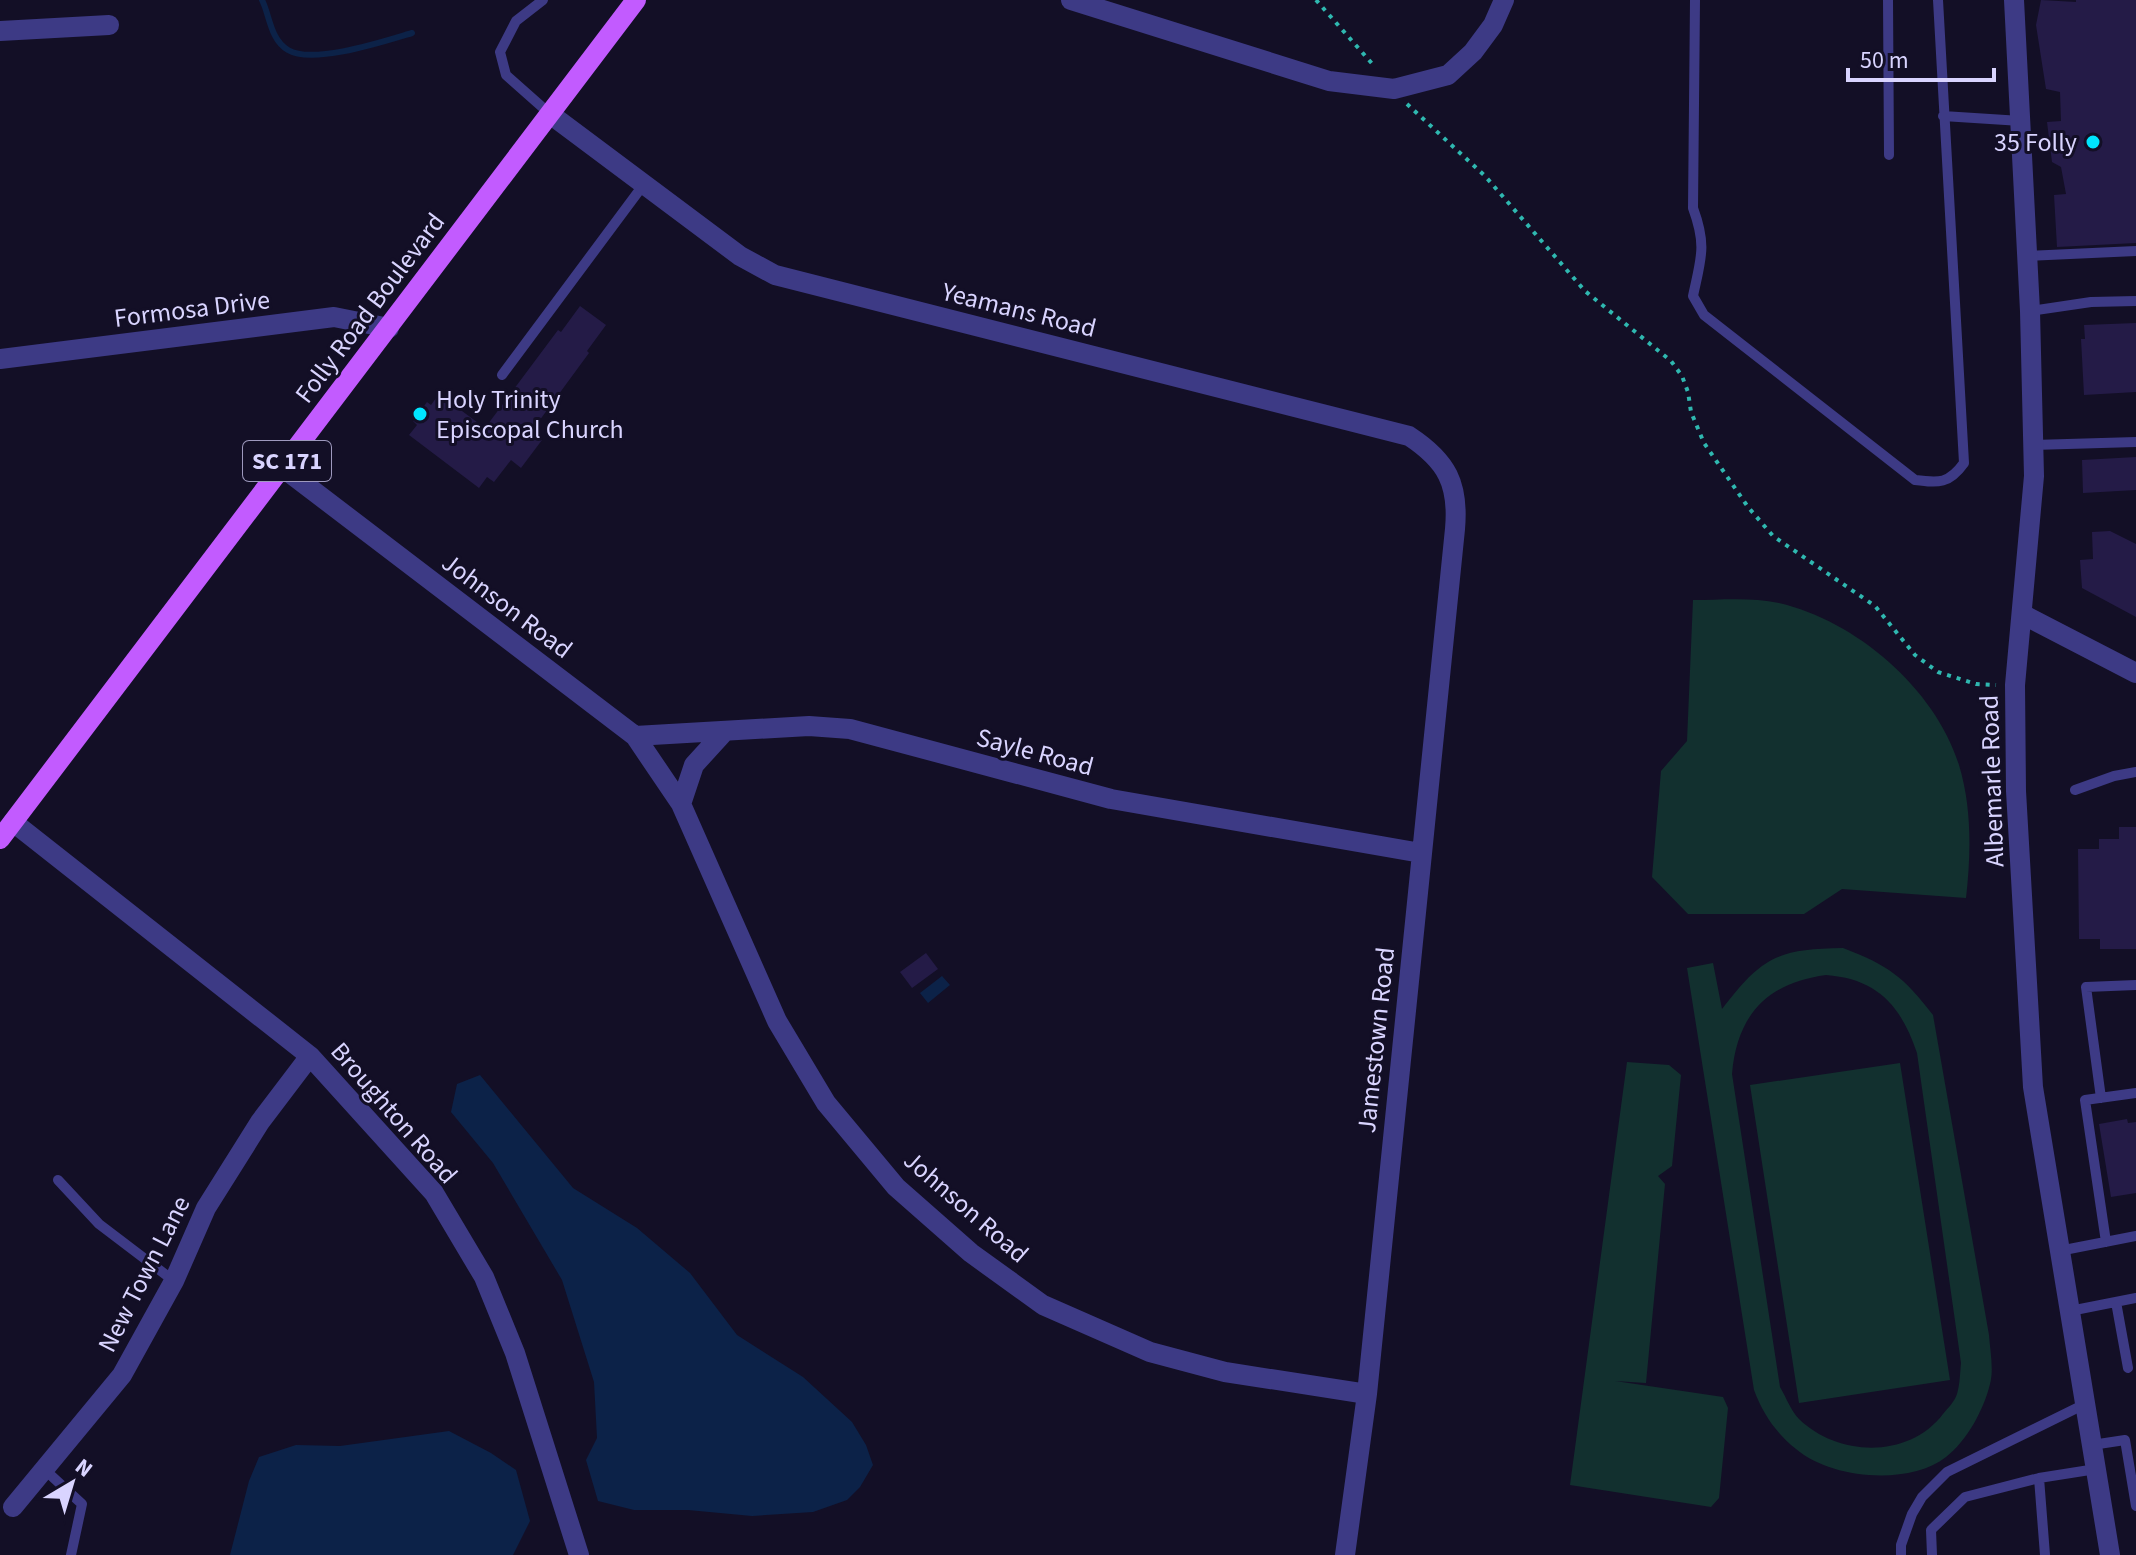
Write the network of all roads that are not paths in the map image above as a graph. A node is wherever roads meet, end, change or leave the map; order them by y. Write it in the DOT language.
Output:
graph roads {
  1 [pos="543,0"];
  2 [pos="636,0"];
  3 [pos="1071,0"];
  4 [pos="1504,0"];
  5 [pos="1695,0"];
  6 [pos="1888,0"];
  7 [pos="1938,0"];
  8 [pos="2014,0"];
  9 [pos="1116,6"];
  10 [pos="109,25"];
  11 [pos="0,31"];
  12 [pos="550,114"];
  13 [pos="1943,116"];
  14 [pos="2021,121"];
  15 [pos="1889,155"];
  16 [pos="644,184"];
  17 [pos="2136,251"];
  18 [pos="2028,256"];
  19 [pos="2136,301"];
  20 [pos="2030,311"];
  21 [pos="389,328"];
  22 [pos="0,359"];
  23 [pos="502,375"];
  24 [pos="2136,442"];
  25 [pos="2033,445"];
  26 [pos="282,467"];
  27 [pos="1455,529"];
  28 [pos="2022,614"];
  29 [pos="2136,673"];
  30 [pos="725,731"];
  31 [pos="635,736"];
  32 [pos="2136,772"];
  33 [pos="2075,790"];
  34 [pos="681,804"];
  35 [pos="13,822"];
  36 [pos="0,839"];
  37 [pos="1421,853"];
  38 [pos="2136,985"];
  39 [pos="310,1056"];
  40 [pos="2136,1093"];
  41 [pos="2101,1098"];
  42 [pos="58,1180"];
  43 [pos="2136,1236"];
  44 [pos="2106,1242"];
  45 [pos="2059,1251"];
  46 [pos="174,1281"];
  47 [pos="2136,1298"];
  48 [pos="2116,1302"];
  49 [pos="2070,1311"];
  50 [pos="2128,1368"];
  51 [pos="1367,1394"];
  52 [pos="2085,1404"];
  53 [pos="2092,1445"];
  54 [pos="44,1469"];
  55 [pos="2096,1469"];
  56 [pos="2039,1478"];
  57 [pos="2136,1506"];
  58 [pos="13,1507"];
  59 [pos="71,1555"];
  60 [pos="579,1555"];
  61 [pos="1345,1555"];
  62 [pos="1901,1555"];
  63 [pos="1932,1555"];
  64 [pos="2045,1555"];
  65 [pos="2110,1555"];
  1 -- 12 [label="lane"];
  2 -- 12 [label="main road, Folly Road Boulevard / SC 171"];
  3 -- 9 [label="street"];
  4 -- 9 [label="street"];
  5 -- 13 [label="lane"];
  6 -- 15 [label="lane"];
  7 -- 13 [label="lane"];
  8 -- 14 [label="street, Albemarle Road"];
  10 -- 11 [label="street"];
  12 -- 16 [label="street, Yeamans Road"];
  12 -- 21 [label="main road, Folly Road Boulevard / SC 171"];
  13 -- 14 [label="lane"];
  14 -- 18 [label="street, Albemarle Road"];
  16 -- 23 [label="lane"];
  16 -- 27 [label="street, Yeamans Road"];
  17 -- 18 [label="lane"];
  18 -- 20 [label="street, Albemarle Road"];
  19 -- 20 [label="lane"];
  20 -- 25 [label="street, Albemarle Road"];
  21 -- 22 [label="street, Formosa Drive"];
  21 -- 26 [label="main road, Folly Road Boulevard / SC 171"];
  24 -- 25 [label="lane"];
  25 -- 28 [label="street, Albemarle Road"];
  26 -- 31 [label="street, Johnson Road"];
  26 -- 35 [label="main road, Folly Road Boulevard / SC 171"];
  27 -- 37 [label="street, Jamestown Road"];
  28 -- 29 [label="street"];
  28 -- 45 [label="street, Albemarle Road"];
  30 -- 31 [label="street, Sayle Road"];
  30 -- 34 [label="street"];
  30 -- 37 [label="street, Sayle Road"];
  31 -- 34 [label="street, Johnson Road"];
  32 -- 33 [label="lane"];
  34 -- 51 [label="street, Johnson Road"];
  35 -- 36 [label="main road, Folly Road Boulevard / SC 171"];
  35 -- 39 [label="street, Broughton Road"];
  37 -- 51 [label="street, Jamestown Road"];
  38 -- 41 [label="lane"];
  39 -- 46 [label="street, New Town Lane"];
  39 -- 60 [label="street, Broughton Road"];
  40 -- 41 [label="lane"];
  41 -- 44 [label="lane"];
  42 -- 46 [label="lane"];
  43 -- 44 [label="lane"];
  44 -- 45 [label="lane"];
  45 -- 49 [label="street, Albemarle Road"];
  46 -- 54 [label="street, New Town Lane"];
  47 -- 48 [label="lane"];
  48 -- 49 [label="lane"];
  48 -- 50 [label="lane"];
  49 -- 52 [label="street, Albemarle Road"];
  51 -- 61 [label="street, Jamestown Road"];
  52 -- 53 [label="street, Albemarle Road"];
  52 -- 62 [label="lane"];
  53 -- 55 [label="street, Albemarle Road"];
  53 -- 57 [label="lane"];
  54 -- 58 [label="street, New Town Lane"];
  54 -- 59 [label="lane"];
  55 -- 56 [label="lane"];
  55 -- 65 [label="street, Albemarle Road"];
  56 -- 63 [label="lane"];
  56 -- 64 [label="lane"];
}
